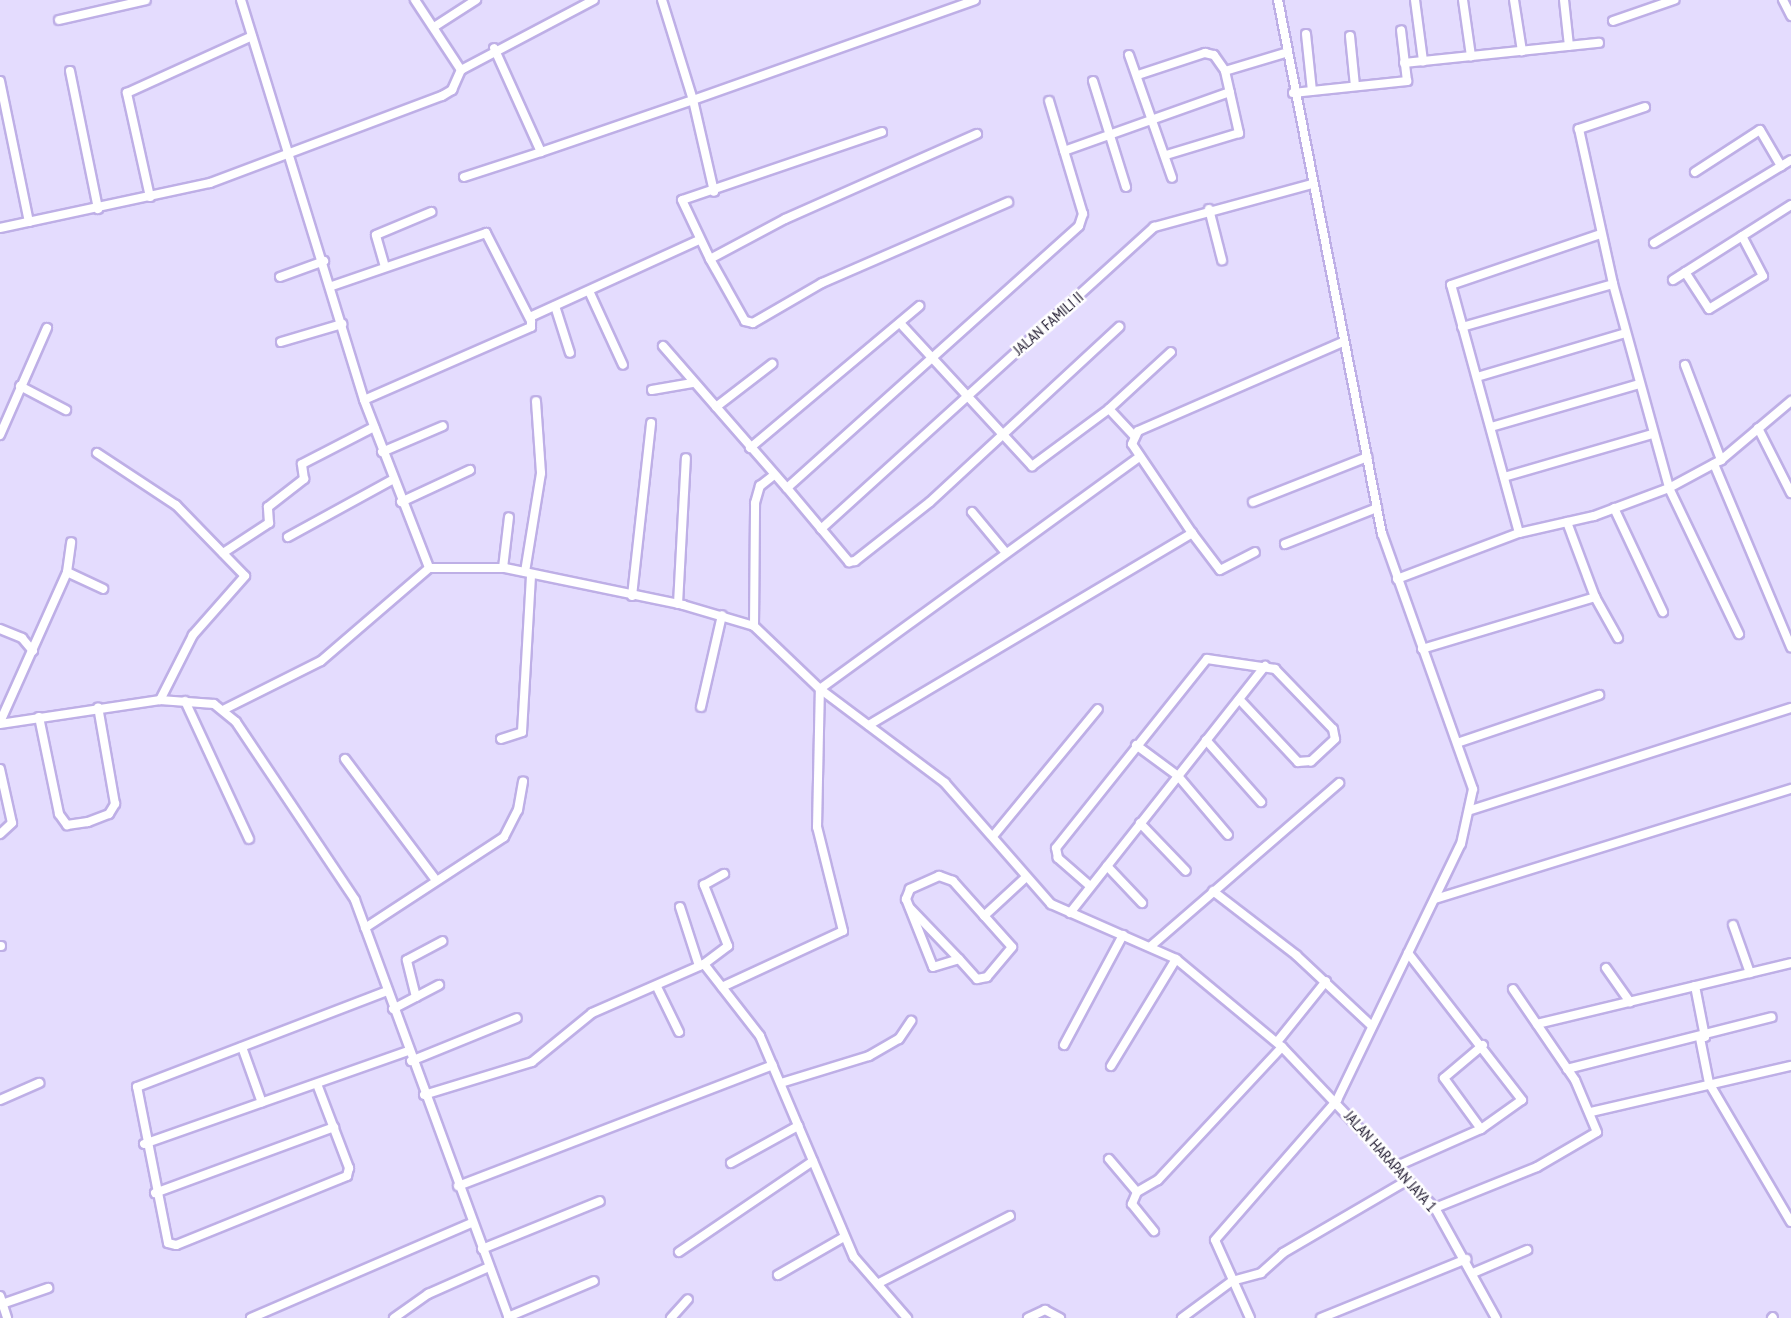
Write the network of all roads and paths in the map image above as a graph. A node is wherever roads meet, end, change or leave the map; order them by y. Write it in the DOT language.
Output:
graph roads {
  1 [pos="146,0"];
  2 [pos="241,0"];
  3 [pos="415,0"];
  4 [pos="476,0"];
  5 [pos="594,0"];
  6 [pos="662,0"];
  7 [pos="975,0"];
  8 [pos="1278,0"];
  9 [pos="1415,0"];
  10 [pos="1463,0"];
  11 [pos="1514,0"];
  12 [pos="1564,0"];
  13 [pos="1674,0"];
  14 [pos="1783,0"];
  15 [pos="1791,16"];
  16 [pos="58,20"];
  17 [pos="1613,21"];
  18 [pos="434,27"];
  19 [pos="1401,30"];
  20 [pos="1306,34"];
  21 [pos="252,36"];
  22 [pos="1350,36"];
  23 [pos="1599,43"];
  24 [pos="1569,46"];
  25 [pos="494,48"];
  26 [pos="1522,51"];
  27 [pos="1285,53"];
  28 [pos="1130,55"];
  29 [pos="1471,56"];
  30 [pos="1423,61"];
  31 [pos="1404,63"];
  32 [pos="461,70"];
  33 [pos="70,71"];
  34 [pos="1225,71"];
  35 [pos="1138,75"];
  36 [pos="0,81"];
  37 [pos="1093,81"];
  38 [pos="1355,86"];
  39 [pos="1312,91"];
  40 [pos="1230,92"];
  41 [pos="1293,93"];
  42 [pos="693,99"];
  43 [pos="1049,101"];
  44 [pos="1644,107"];
  45 [pos="1154,117"];
  46 [pos="882,132"];
  47 [pos="977,134"];
  48 [pos="1110,134"];
  49 [pos="1064,151"];
  50 [pos="541,152"];
  51 [pos="291,153"];
  52 [pos="1166,155"];
  53 [pos="1791,160"];
  54 [pos="1781,166"];
  55 [pos="1695,172"];
  56 [pos="464,177"];
  57 [pos="1172,178"];
  58 [pos="1312,184"];
  59 [pos="1126,187"];
  60 [pos="714,192"];
  61 [pos="150,197"];
  62 [pos="1008,202"];
  63 [pos="1791,205"];
  64 [pos="98,209"];
  65 [pos="1209,209"];
  66 [pos="432,212"];
  67 [pos="29,222"];
  68 [pos="0,228"];
  69 [pos="1601,234"];
  70 [pos="1742,236"];
  71 [pos="699,240"];
  72 [pos="1654,243"];
  73 [pos="710,259"];
  74 [pos="1222,260"];
  75 [pos="324,261"];
  76 [pos="385,267"];
  77 [pos="1685,272"];
  78 [pos="280,277"];
  79 [pos="1673,280"];
  80 [pos="1613,284"];
  81 [pos="332,286"];
  82 [pos="589,291"];
  83 [pos="555,306"];
  84 [pos="919,306"];
  85 [pos="530,317"];
  86 [pos="900,323"];
  87 [pos="342,324"];
  88 [pos="1119,327"];
  89 [pos="1462,327"];
  90 [pos="47,328"];
  91 [pos="1626,333"];
  92 [pos="280,342"];
  93 [pos="1344,342"];
  94 [pos="663,346"];
  95 [pos="1171,352"];
  96 [pos="570,353"];
  97 [pos="932,361"];
  98 [pos="772,364"];
  99 [pos="623,365"];
  100 [pos="1685,365"];
  101 [pos="1478,377"];
  102 [pos="692,383"];
  103 [pos="1639,384"];
  104 [pos="20,386"];
  105 [pos="652,390"];
  106 [pos="965,396"];
  107 [pos="364,400"];
  108 [pos="536,401"];
  109 [pos="1791,401"];
  110 [pos="716,407"];
  111 [pos="1109,409"];
  112 [pos="66,410"];
  113 [pos="651,423"];
  114 [pos="442,426"];
  115 [pos="374,427"];
  116 [pos="1491,427"];
  117 [pos="1758,428"];
  118 [pos="1652,434"];
  119 [pos="0,435"];
  120 [pos="1004,435"];
  121 [pos="1134,436"];
  122 [pos="750,448"];
  123 [pos="382,452"];
  124 [pos="97,453"];
  125 [pos="1139,457"];
  126 [pos="1367,457"];
  127 [pos="686,458"];
  128 [pos="1717,462"];
  129 [pos="470,470"];
  130 [pos="774,476"];
  131 [pos="1504,477"];
  132 [pos="392,480"];
  133 [pos="786,488"];
  134 [pos="1669,488"];
  135 [pos="1791,493"];
  136 [pos="401,502"];
  137 [pos="1253,502"];
  138 [pos="1377,508"];
  139 [pos="1614,508"];
  140 [pos="972,512"];
  141 [pos="509,517"];
  142 [pos="1567,522"];
  143 [pos="821,530"];
  144 [pos="1192,533"];
  145 [pos="1519,533"];
  146 [pos="288,537"];
  147 [pos="71,542"];
  148 [pos="1285,544"];
  149 [pos="1255,552"];
  150 [pos="223,553"];
  151 [pos="1006,553"];
  152 [pos="429,568"];
  153 [pos="503,568"];
  154 [pos="67,573"];
  155 [pos="528,573"];
  156 [pos="1397,579"];
  157 [pos="103,589"];
  158 [pos="632,596"];
  159 [pos="1595,597"];
  160 [pos="678,604"];
  161 [pos="1663,612"];
  162 [pos="722,615"];
  163 [pos="754,626"];
  164 [pos="0,629"];
  165 [pos="1739,634"];
  166 [pos="1618,638"];
  167 [pos="1791,646"];
  168 [pos="1422,649"];
  169 [pos="33,651"];
  170 [pos="1265,666"];
  171 [pos="820,689"];
  172 [pos="1599,695"];
  173 [pos="1239,699"];
  174 [pos="160,700"];
  175 [pos="185,700"];
  176 [pos="98,707"];
  177 [pos="701,707"];
  178 [pos="1791,708"];
  179 [pos="225,709"];
  180 [pos="1098,709"];
  181 [pos="39,717"];
  182 [pos="0,723"];
  183 [pos="869,725"];
  184 [pos="501,740"];
  185 [pos="1206,740"];
  186 [pos="1460,742"];
  187 [pos="1136,745"];
  188 [pos="345,759"];
  189 [pos="0,770"];
  190 [pos="1178,776"];
  191 [pos="522,781"];
  192 [pos="1340,783"];
  193 [pos="1791,789"];
  194 [pos="1261,802"];
  195 [pos="1471,810"];
  196 [pos="1140,824"];
  197 [pos="0,834"];
  198 [pos="994,835"];
  199 [pos="1228,835"];
  200 [pos="249,839"];
  201 [pos="1107,866"];
  202 [pos="1186,872"];
  203 [pos="724,874"];
  204 [pos="1025,878"];
  205 [pos="436,880"];
  206 [pos="1090,886"];
  207 [pos="1213,891"];
  208 [pos="1435,899"];
  209 [pos="1142,903"];
  210 [pos="680,907"];
  211 [pos="910,908"];
  212 [pos="1070,913"];
  213 [pos="984,916"];
  214 [pos="1734,925"];
  215 [pos="365,928"];
  216 [pos="1123,936"];
  217 [pos="442,941"];
  218 [pos="1151,946"];
  219 [pos="1408,953"];
  220 [pos="959,959"];
  221 [pos="1176,959"];
  222 [pos="1791,963"];
  223 [pos="701,965"];
  224 [pos="1606,968"];
  225 [pos="1750,973"];
  226 [pos="1326,981"];
  227 [pos="439,985"];
  228 [pos="1695,986"];
  229 [pos="657,987"];
  230 [pos="722,987"];
  231 [pos="1513,988"];
  232 [pos="387,991"];
  233 [pos="416,997"];
  234 [pos="1630,1002"];
  235 [pos="393,1009"];
  236 [pos="1772,1017"];
  237 [pos="517,1018"];
  238 [pos="911,1021"];
  239 [pos="1537,1024"];
  240 [pos="1372,1026"];
  241 [pos="679,1032"];
  242 [pos="1703,1037"];
  243 [pos="1280,1044"];
  244 [pos="1064,1045"];
  245 [pos="1483,1045"];
  246 [pos="242,1047"];
  247 [pos="408,1051"];
  248 [pos="411,1061"];
  249 [pos="773,1065"];
  250 [pos="1791,1065"];
  251 [pos="1111,1066"];
  252 [pos="1568,1070"];
  253 [pos="39,1083"];
  254 [pos="781,1083"];
  255 [pos="1709,1083"];
  256 [pos="317,1084"];
  257 [pos="424,1095"];
  258 [pos="0,1098"];
  259 [pos="1337,1100"];
  260 [pos="262,1103"];
  261 [pos="1591,1112"];
  262 [pos="798,1126"];
  263 [pos="334,1127"];
  264 [pos="1481,1129"];
  265 [pos="144,1144"];
  266 [pos="1110,1159"];
  267 [pos="813,1161"];
  268 [pos="731,1163"];
  269 [pos="1397,1166"];
  270 [pos="1408,1180"];
  271 [pos="458,1186"];
  272 [pos="1137,1192"];
  273 [pos="155,1193"];
  274 [pos="600,1201"];
  275 [pos="1435,1208"];
  276 [pos="1010,1216"];
  277 [pos="1791,1222"];
  278 [pos="472,1223"];
  279 [pos="1154,1231"];
  280 [pos="844,1237"];
  281 [pos="482,1249"];
  282 [pos="1527,1250"];
  283 [pos="679,1252"];
  284 [pos="1466,1259"];
  285 [pos="489,1267"];
  286 [pos="1473,1274"];
  287 [pos="778,1275"];
  288 [pos="594,1281"];
  289 [pos="1232,1281"];
  290 [pos="879,1283"];
  291 [pos="48,1288"];
  292 [pos="688,1299"];
  293 [pos="1,1300"];
  294 [pos="508,1317"];
  295 [pos="7,1318"];
  296 [pos="251,1318"];
  297 [pos="394,1318"];
  298 [pos="671,1318"];
  299 [pos="908,1318"];
  300 [pos="1028,1318"];
  301 [pos="1060,1318"];
  302 [pos="1182,1318"];
  303 [pos="1250,1318"];
  304 [pos="1321,1318"];
  305 [pos="1496,1318"];
  1 -- 16 [label="street"];
  2 -- 21 [label="street"];
  3 -- 18 [label="street"];
  4 -- 18 [label="street"];
  5 -- 25 [label="street"];
  6 -- 42 [label="street"];
  7 -- 42 [label="street"];
  8 -- 27 [label="street"];
  9 -- 30 [label="street"];
  10 -- 29 [label="street"];
  11 -- 26 [label="street"];
  12 -- 24 [label="street"];
  13 -- 17 [label="street"];
  14 -- 15 [label="street"];
  18 -- 32 [label="street"];
  19 -- 31 [label="street"];
  20 -- 39 [label="street"];
  21 -- 51 [label="street"];
  21 -- 61 [label="street"];
  22 -- 38 [label="street"];
  23 -- 24 [label="street"];
  24 -- 26 [label="street"];
  25 -- 32 [label="street"];
  25 -- 50 [label="street"];
  26 -- 29 [label="street"];
  27 -- 34 [label="street"];
  27 -- 41 [label="street"];
  28 -- 35 [label="street"];
  29 -- 30 [label="street"];
  30 -- 31 [label="street"];
  31 -- 38 [label="street"];
  32 -- 51 [label="street"];
  33 -- 64 [label="street"];
  34 -- 35 [label="street"];
  34 -- 40 [label="street"];
  35 -- 45 [label="street"];
  36 -- 67 [label="street"];
  37 -- 48 [label="street"];
  38 -- 39 [label="street"];
  39 -- 41 [label="street"];
  40 -- 45 [label="street"];
  40 -- 52 [label="street"];
  41 -- 58 [label="street"];
  42 -- 50 [label="street"];
  42 -- 60 [label="street"];
  43 -- 49 [label="street"];
  44 -- 69 [label="street"];
  45 -- 48 [label="street"];
  45 -- 52 [label="street"];
  46 -- 60 [label="street"];
  47 -- 73 [label="street"];
  48 -- 49 [label="street"];
  48 -- 59 [label="street"];
  49 -- 97 [label="street"];
  50 -- 56 [label="street"];
  51 -- 61 [label="street"];
  51 -- 75 [label="street"];
  52 -- 57 [label="street"];
  53 -- 54 [label="street"];
  54 -- 55 [label="street"];
  54 -- 72 [label="street"];
  58 -- 65 [label="street, JALAN FAMILI II"];
  58 -- 93 [label="street"];
  60 -- 71 [label="street"];
  61 -- 64 [label="street"];
  62 -- 73 [label="street"];
  63 -- 70 [label="street"];
  64 -- 67 [label="street"];
  65 -- 74 [label="street"];
  65 -- 106 [label="street, JALAN FAMILI II"];
  66 -- 76 [label="street"];
  67 -- 68 [label="street"];
  69 -- 80 [label="street"];
  69 -- 89 [label="street"];
  70 -- 77 [label="street"];
  70 -- 77 [label="street"];
  71 -- 73 [label="street"];
  71 -- 82 [label="street"];
  75 -- 78 [label="street"];
  75 -- 81 [label="street"];
  76 -- 81 [label="street"];
  76 -- 85 [label="street"];
  77 -- 79 [label="street"];
  80 -- 89 [label="street"];
  80 -- 91 [label="street"];
  81 -- 87 [label="street"];
  82 -- 83 [label="street"];
  82 -- 99 [label="street"];
  83 -- 85 [label="street"];
  83 -- 96 [label="street"];
  84 -- 86 [label="street"];
  85 -- 107 [label="street"];
  86 -- 97 [label="street"];
  86 -- 122 [label="street"];
  87 -- 92 [label="street"];
  87 -- 107 [label="street"];
  88 -- 120 [label="street"];
  89 -- 101 [label="street"];
  90 -- 104 [label="street"];
  91 -- 101 [label="street"];
  91 -- 103 [label="street"];
  93 -- 121 [label="street"];
  93 -- 126 [label="street"];
  94 -- 102 [label="street"];
  95 -- 111 [label="street"];
  97 -- 106 [label="street"];
  97 -- 133 [label="street"];
  98 -- 110 [label="street"];
  100 -- 128 [label="street"];
  101 -- 116 [label="street"];
  102 -- 105 [label="street"];
  102 -- 110 [label="street"];
  103 -- 116 [label="street"];
  103 -- 118 [label="street"];
  104 -- 112 [label="street"];
  104 -- 119 [label="street"];
  106 -- 120 [label="street"];
  106 -- 143 [label="street, JALAN FAMILI II"];
  107 -- 115 [label="street"];
  108 -- 155 [label="street"];
  109 -- 117 [label="street"];
  110 -- 122 [label="street"];
  111 -- 120 [label="street"];
  111 -- 121 [label="street"];
  113 -- 158 [label="street"];
  114 -- 123 [label="street"];
  115 -- 123 [label="street"];
  115 -- 150 [label="street"];
  116 -- 131 [label="street"];
  117 -- 128 [label="street"];
  117 -- 135 [label="street"];
  118 -- 131 [label="street"];
  118 -- 134 [label="street"];
  120 -- 143 [label="street"];
  121 -- 125 [label="street"];
  122 -- 130 [label="street"];
  123 -- 132 [label="street"];
  124 -- 150 [label="street"];
  125 -- 144 [label="street"];
  125 -- 151 [label="street"];
  126 -- 137 [label="street"];
  126 -- 138 [label="street"];
  127 -- 160 [label="street"];
  128 -- 134 [label="street"];
  128 -- 167 [label="street"];
  129 -- 136 [label="street"];
  130 -- 133 [label="street"];
  130 -- 163 [label="street"];
  131 -- 145 [label="street"];
  132 -- 136 [label="street"];
  132 -- 146 [label="street"];
  133 -- 143 [label="street"];
  134 -- 139 [label="street"];
  134 -- 165 [label="street"];
  136 -- 152 [label="street"];
  138 -- 148 [label="street"];
  138 -- 156 [label="street"];
  139 -- 142 [label="street"];
  139 -- 161 [label="street"];
  140 -- 151 [label="street"];
  141 -- 153 [label="street"];
  142 -- 145 [label="street"];
  142 -- 159 [label="street"];
  144 -- 149 [label="street"];
  144 -- 183 [label="street"];
  145 -- 156 [label="street"];
  147 -- 154 [label="street"];
  150 -- 174 [label="street"];
  151 -- 171 [label="street"];
  152 -- 153 [label="street"];
  152 -- 179 [label="street"];
  153 -- 155 [label="street"];
  154 -- 157 [label="street"];
  154 -- 169 [label="street"];
  155 -- 158 [label="street"];
  155 -- 184 [label="street"];
  156 -- 168 [label="street"];
  158 -- 160 [label="street"];
  159 -- 166 [label="street"];
  159 -- 168 [label="street"];
  160 -- 162 [label="street"];
  162 -- 163 [label="street"];
  162 -- 177 [label="street"];
  163 -- 171 [label="street, JALAN HARAPAN JAYA 1"];
  164 -- 169 [label="street"];
  168 -- 186 [label="street"];
  169 -- 182 [label="street"];
  170 -- 173 [label="street"];
  170 -- 173 [label="street"];
  170 -- 187 [label="street"];
  171 -- 183 [label="street, JALAN HARAPAN JAYA 1"];
  171 -- 230 [label="street"];
  172 -- 186 [label="street"];
  173 -- 185 [label="street"];
  174 -- 175 [label="street"];
  174 -- 176 [label="street"];
  175 -- 179 [label="street"];
  175 -- 200 [label="street"];
  176 -- 181 [label="street"];
  176 -- 181 [label="street"];
  178 -- 195 [label="street"];
  179 -- 215 [label="street"];
  180 -- 198 [label="street"];
  181 -- 182 [label="street"];
  183 -- 198 [label="street, JALAN HARAPAN JAYA 1"];
  185 -- 190 [label="street"];
  185 -- 194 [label="street"];
  186 -- 195 [label="street"];
  187 -- 190 [label="street"];
  187 -- 206 [label="street"];
  188 -- 205 [label="street"];
  189 -- 197 [label="street"];
  190 -- 196 [label="street"];
  190 -- 199 [label="street"];
  191 -- 205 [label="street"];
  192 -- 207 [label="street"];
  193 -- 208 [label="street"];
  195 -- 208 [label="street"];
  196 -- 201 [label="street"];
  196 -- 202 [label="street"];
  198 -- 204 [label="street, JALAN HARAPAN JAYA 1"];
  201 -- 206 [label="street"];
  201 -- 209 [label="street"];
  203 -- 223 [label="street"];
  204 -- 212 [label="street, JALAN HARAPAN JAYA 1"];
  204 -- 213 [label="street"];
  205 -- 215 [label="street"];
  206 -- 212 [label="street"];
  207 -- 218 [label="street"];
  207 -- 226 [label="street"];
  208 -- 219 [label="street"];
  210 -- 223 [label="street"];
  211 -- 213 [label="street"];
  211 -- 220 [label="street"];
  211 -- 220 [label="street"];
  212 -- 216 [label="street, JALAN HARAPAN JAYA 1"];
  213 -- 220 [label="street"];
  214 -- 225 [label="street"];
  215 -- 232 [label="street"];
  216 -- 218 [label="street, JALAN HARAPAN JAYA 1"];
  216 -- 244 [label="street"];
  217 -- 233 [label="street"];
  218 -- 221 [label="street, JALAN HARAPAN JAYA 1"];
  219 -- 240 [label="street"];
  219 -- 245 [label="street"];
  221 -- 243 [label="street, JALAN HARAPAN JAYA 1"];
  221 -- 251 [label="street"];
  222 -- 225 [label="street"];
  223 -- 229 [label="street"];
  223 -- 230 [label="street"];
  224 -- 234 [label="street"];
  225 -- 228 [label="street"];
  226 -- 240 [label="street"];
  226 -- 243 [label="street"];
  227 -- 233 [label="street"];
  228 -- 234 [label="street"];
  228 -- 242 [label="street"];
  229 -- 241 [label="street"];
  229 -- 257 [label="street"];
  230 -- 249 [label="street"];
  231 -- 239 [label="street"];
  232 -- 235 [label="street"];
  232 -- 246 [label="street"];
  233 -- 235 [label="street"];
  234 -- 239 [label="street"];
  235 -- 247 [label="street"];
  236 -- 242 [label="street"];
  237 -- 248 [label="street"];
  238 -- 254 [label="street"];
  239 -- 252 [label="street"];
  240 -- 259 [label="street"];
  242 -- 252 [label="street"];
  242 -- 255 [label="street"];
  243 -- 259 [label="street, JALAN HARAPAN JAYA 1"];
  243 -- 272 [label="street"];
  245 -- 264 [label="street"];
  245 -- 264 [label="street"];
  246 -- 260 [label="street"];
  246 -- 265 [label="street"];
  247 -- 248 [label="street"];
  247 -- 256 [label="street"];
  248 -- 257 [label="street"];
  249 -- 254 [label="street"];
  249 -- 271 [label="street"];
  250 -- 255 [label="street"];
  252 -- 261 [label="street"];
  253 -- 258 [label="street"];
  254 -- 262 [label="street"];
  255 -- 261 [label="street"];
  255 -- 277 [label="street"];
  256 -- 260 [label="street"];
  256 -- 263 [label="street"];
  257 -- 271 [label="street"];
  259 -- 269 [label="street, JALAN HARAPAN JAYA 1"];
  259 -- 289 [label="street"];
  260 -- 265 [label="street"];
  261 -- 275 [label="street"];
  262 -- 267 [label="street"];
  262 -- 268 [label="street"];
  263 -- 273 [label="street"];
  263 -- 273 [label="street"];
  264 -- 269 [label="street"];
  265 -- 273 [label="street"];
  266 -- 272 [label="street"];
  267 -- 280 [label="street"];
  267 -- 283 [label="street"];
  269 -- 270 [label="street, JALAN HARAPAN JAYA 1"];
  270 -- 275 [label="street, JALAN HARAPAN JAYA 1"];
  270 -- 289 [label="street"];
  271 -- 278 [label="street"];
  272 -- 279 [label="street"];
  274 -- 281 [label="street"];
  275 -- 284 [label="street, JALAN HARAPAN JAYA 1"];
  276 -- 290 [label="street"];
  278 -- 281 [label="street"];
  278 -- 296 [label="street"];
  280 -- 287 [label="street"];
  280 -- 290 [label="street"];
  281 -- 285 [label="street"];
  282 -- 286 [label="street"];
  284 -- 286 [label="street, JALAN HARAPAN JAYA 1"];
  284 -- 304 [label="street"];
  285 -- 294 [label="street"];
  285 -- 297 [label="street"];
  286 -- 305 [label="street, JALAN HARAPAN JAYA 1"];
  288 -- 294 [label="street"];
  289 -- 302 [label="street"];
  289 -- 303 [label="street"];
  290 -- 299 [label="street"];
  291 -- 293 [label="street"];
  292 -- 298 [label="street"];
  293 -- 295 [label="street"];
  300 -- 301 [label="street"];
}
